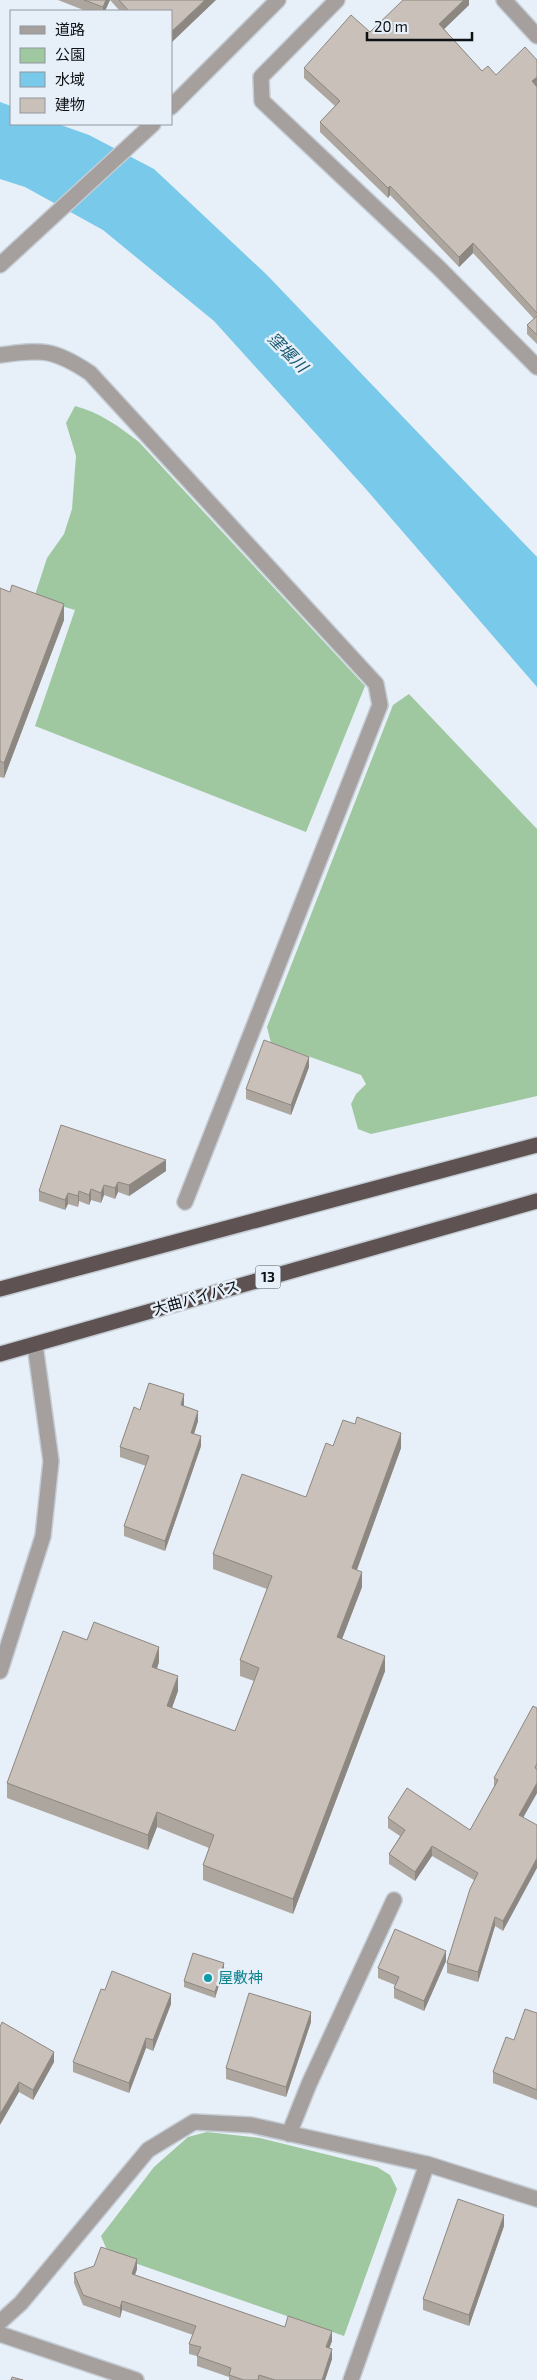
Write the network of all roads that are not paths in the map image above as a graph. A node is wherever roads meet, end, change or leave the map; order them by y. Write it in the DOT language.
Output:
graph roads {
  1 [pos="278,0"];
  2 [pos="337,0"];
  3 [pos="513,3"];
  4 [pos="537,36"];
  5 [pos="173,105"];
  6 [pos="152,125"];
  7 [pos="0,265"];
  8 [pos="0,355"];
  9 [pos="537,366"];
  10 [pos="537,1145"];
  11 [pos="537,1201"];
  12 [pos="185,1202"];
  13 [pos="0,1288"];
  14 [pos="35,1345"];
  15 [pos="0,1354"];
  16 [pos="0,1671"];
  17 [pos="394,1900"];
  18 [pos="289,2134"];
  19 [pos="427,2164"];
  20 [pos="537,2199"];
  21 [pos="0,2322"];
  22 [pos="0,2334"];
  23 [pos="136,2380"];
  24 [pos="351,2380"];
  1 -- 5 [label="street"];
  2 -- 9 [label="street"];
  3 -- 4 [label="street"];
  6 -- 7 [label="street"];
  8 -- 12 [label="street"];
  10 -- 13 [label="highway"];
  11 -- 14 [label="highway, 大曲バイパス / 13"];
  14 -- 15 [label="highway, 大曲バイパス / 13"];
  14 -- 16 [label="street"];
  17 -- 18 [label="street"];
  18 -- 19 [label="street"];
  18 -- 21 [label="street"];
  19 -- 20 [label="street"];
  19 -- 24 [label="street"];
  22 -- 23 [label="street"];
}
